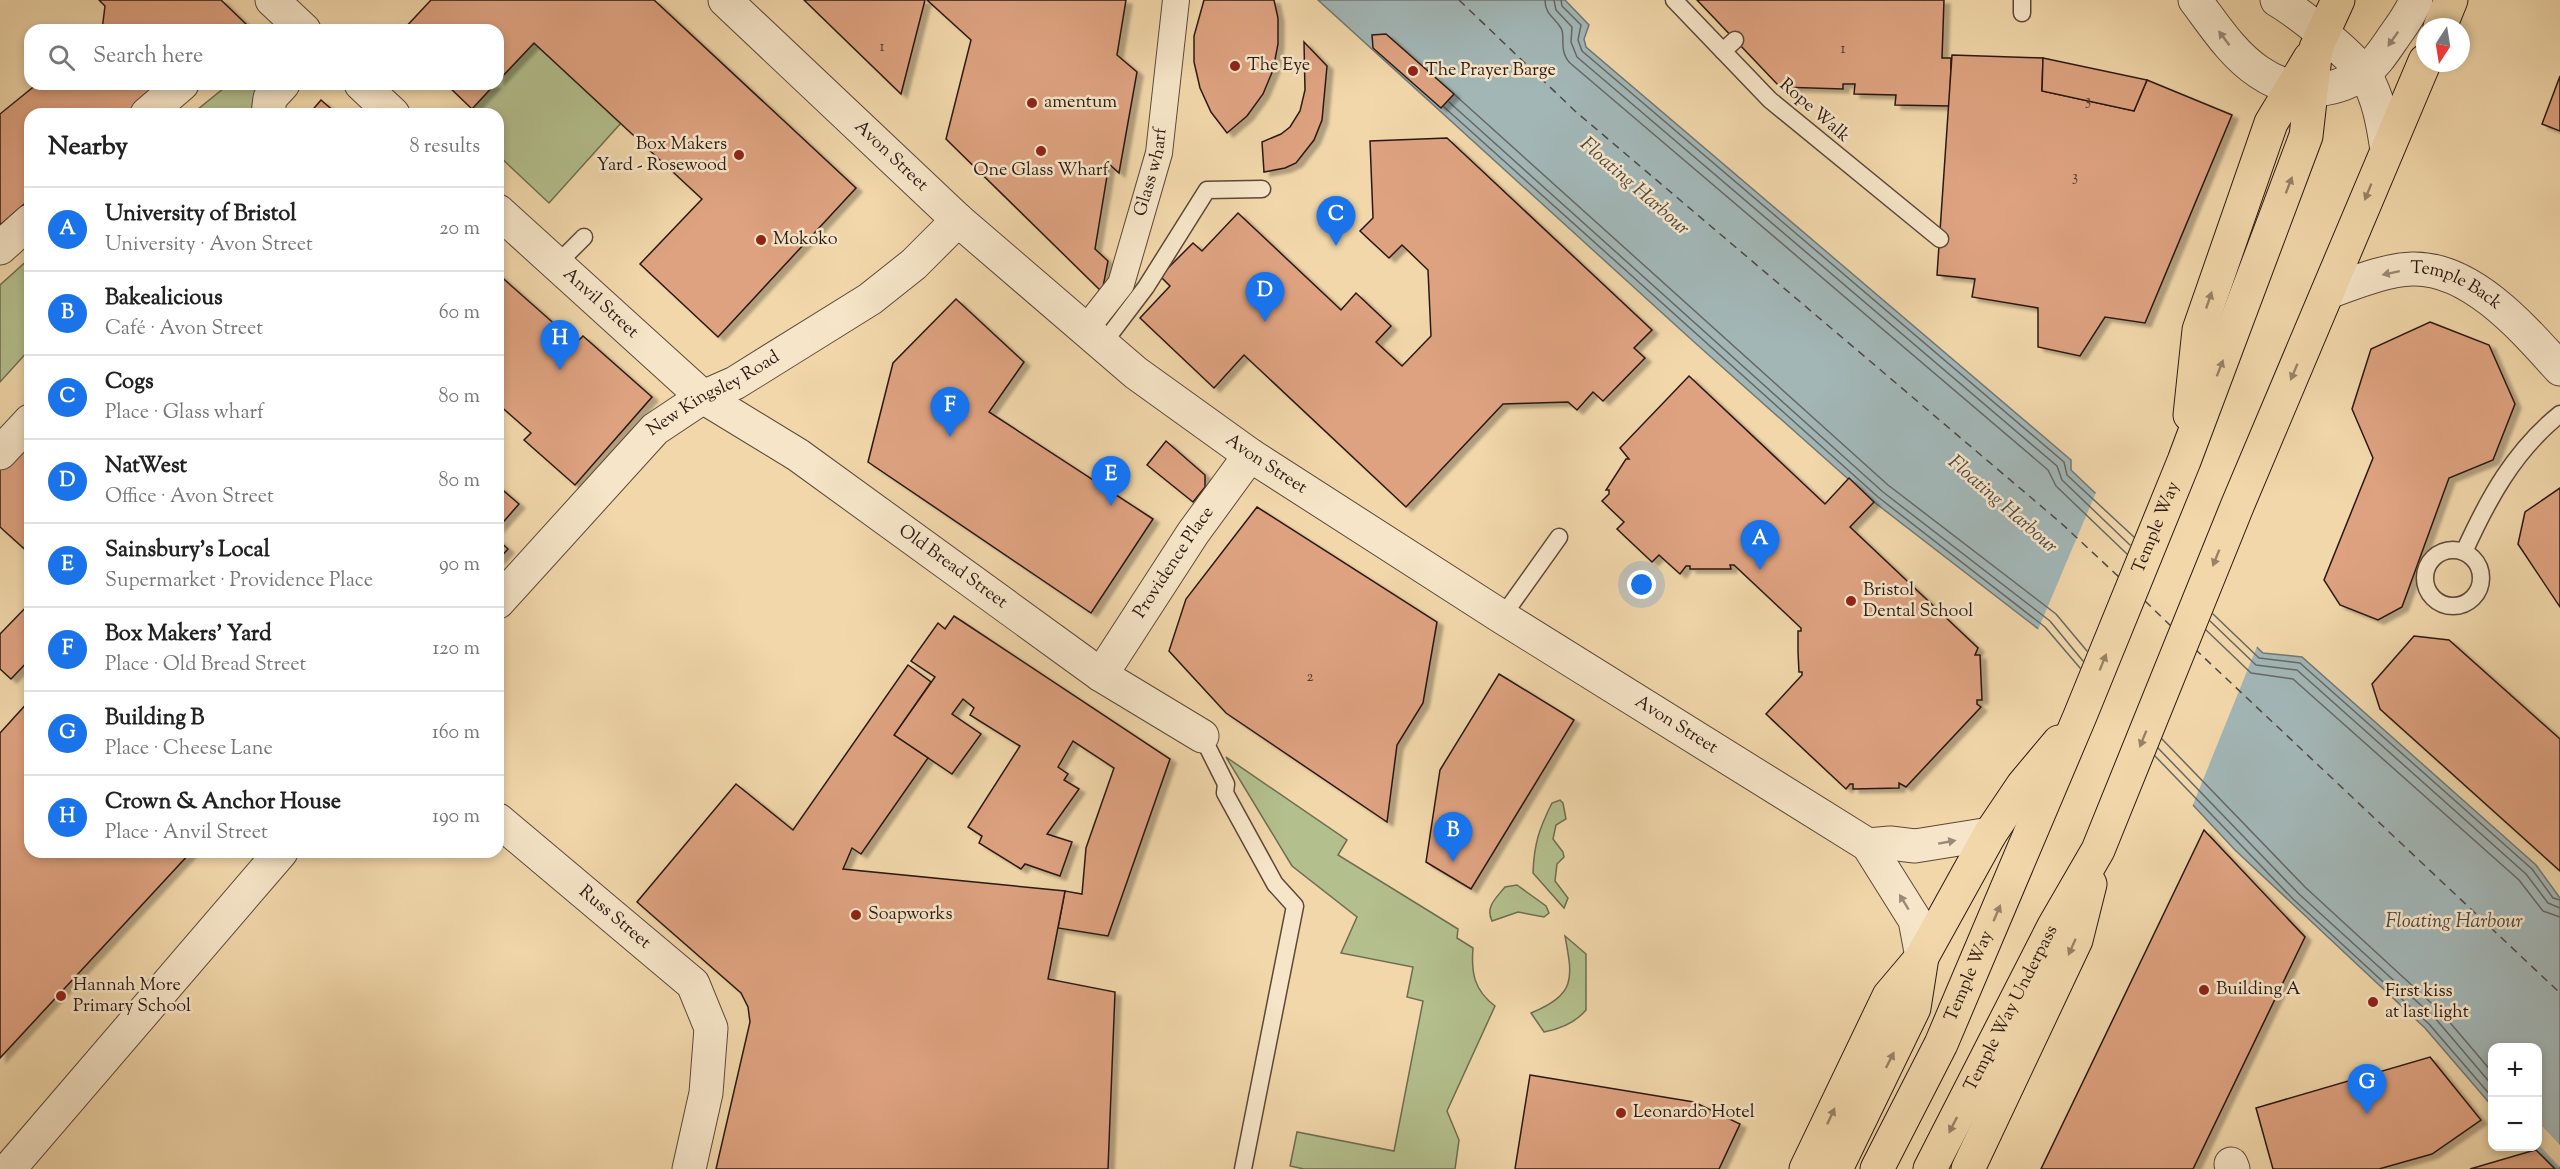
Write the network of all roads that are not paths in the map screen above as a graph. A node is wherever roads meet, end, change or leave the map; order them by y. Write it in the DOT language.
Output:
graph roads {
  1 [pos="725,0"];
  2 [pos="1176,0"];
  3 [pos="1674,0"];
  4 [pos="2195,0"];
  5 [pos="2277,0"];
  6 [pos="2338,0"];
  7 [pos="2416,0"];
  8 [pos="2451,0"];
  9 [pos="2444,18"];
  10 [pos="2319,41"];
  11 [pos="2420,72"];
  12 [pos="2364,73"];
  13 [pos="2302,89"];
  14 [pos="175,90"];
  15 [pos="277,90"];
  16 [pos="367,90"];
  17 [pos="154,108"];
  18 [pos="269,108"];
  19 [pos="387,108"];
  20 [pos="2387,150"];
  21 [pos="1262,189"];
  22 [pos="504,217"];
  23 [pos="958,220"];
  24 [pos="24,226"];
  25 [pos="584,237"];
  26 [pos="1940,239"];
  27 [pos="0,248"];
  28 [pos="556,265"];
  29 [pos="2328,292"];
  30 [pos="1093,338"];
  31 [pos="2559,365"];
  32 [pos="703,397"];
  33 [pos="2560,414"];
  34 [pos="24,427"];
  35 [pos="0,453"];
  36 [pos="1251,455"];
  37 [pos="1558,537"];
  38 [pos="2464,552"];
  39 [pos="504,595"];
  40 [pos="1502,617"];
  41 [pos="1101,675"];
  42 [pos="1202,736"];
  43 [pos="2033,794"];
  44 [pos="504,825"];
  45 [pos="1990,834"];
  46 [pos="1869,845"];
  47 [pos="2098,850"];
  48 [pos="276,858"];
  49 [pos="1922,957"];
  50 [pos="9,1169"];
  51 [pos="689,1169"];
  52 [pos="1243,1169"];
  53 [pos="1806,1169"];
  54 [pos="1836,1169"];
  55 [pos="1877,1169"];
  56 [pos="1930,1169"];
  57 [pos="1968,1169"];
  1 -- 23 [label="street, Avon Street"];
  2 -- 30 [label="street, Glass wharf"];
  3 -- 26 [label="lane, Rope Walk"];
  13 -- 4 [label="street, one-way"];
  5 -- 10 [label="street"];
  6 -- 10 [label="highway, Temple Way"];
  7 -- 12 [label="street, one-way"];
  8 -- 9 [label="highway"];
  10 -- 12 [label="street"];
  10 -- 13 [label="highway, Temple Way"];
  11 -- 20 [label="highway"];
  12 -- 13 [label="street"];
  12 -- 20 [label="street"];
  43 -- 13 [label="highway, Temple Way, one-way"];
  14 -- 17 [label="street"];
  15 -- 18 [label="street"];
  16 -- 19 [label="street"];
  20 -- 29 [label="highway, one-way"];
  21 -- 30 [label="lane"];
  22 -- 28 [label="street, Anvil Street"];
  23 -- 30 [label="street, Avon Street"];
  23 -- 32 [label="street, New Kingsley Road"];
  24 -- 27 [label="street"];
  25 -- 28 [label="lane"];
  28 -- 32 [label="street, Anvil Street"];
  31 -- 29 [label="street, Temple Back, one-way"];
  29 -- 47 [label="highway, one-way"];
  30 -- 36 [label="street, Avon Street"];
  32 -- 39 [label="street, New Kingsley Road"];
  32 -- 41 [label="street, Old Bread Street"];
  33 -- 38 [label="lane"];
  34 -- 35 [label="street"];
  36 -- 40 [label="street, Avon Street"];
  36 -- 41 [label="street, Providence Place"];
  37 -- 40 [label="lane"];
  40 -- 46 [label="street, Avon Street"];
  41 -- 42 [label="street, Old Bread Street"];
  42 -- 52 [label="lane"];
  43 -- 45 [label="highway"];
  55 -- 43 [label="highway, Temple Way, one-way"];
  44 -- 51 [label="street, Russ Street"];
  46 -- 45 [label="street, one-way"];
  45 -- 49 [label="highway"];
  49 -- 46 [label="street, Avon Street, one-way"];
  47 -- 56 [label="highway, Temple Way Underpass, one-way"];
  47 -- 57 [label="highway, one-way"];
  48 -- 50 [label="street"];
  53 -- 49 [label="highway, one-way"];
  54 -- 49 [label="highway, one-way"];
}
